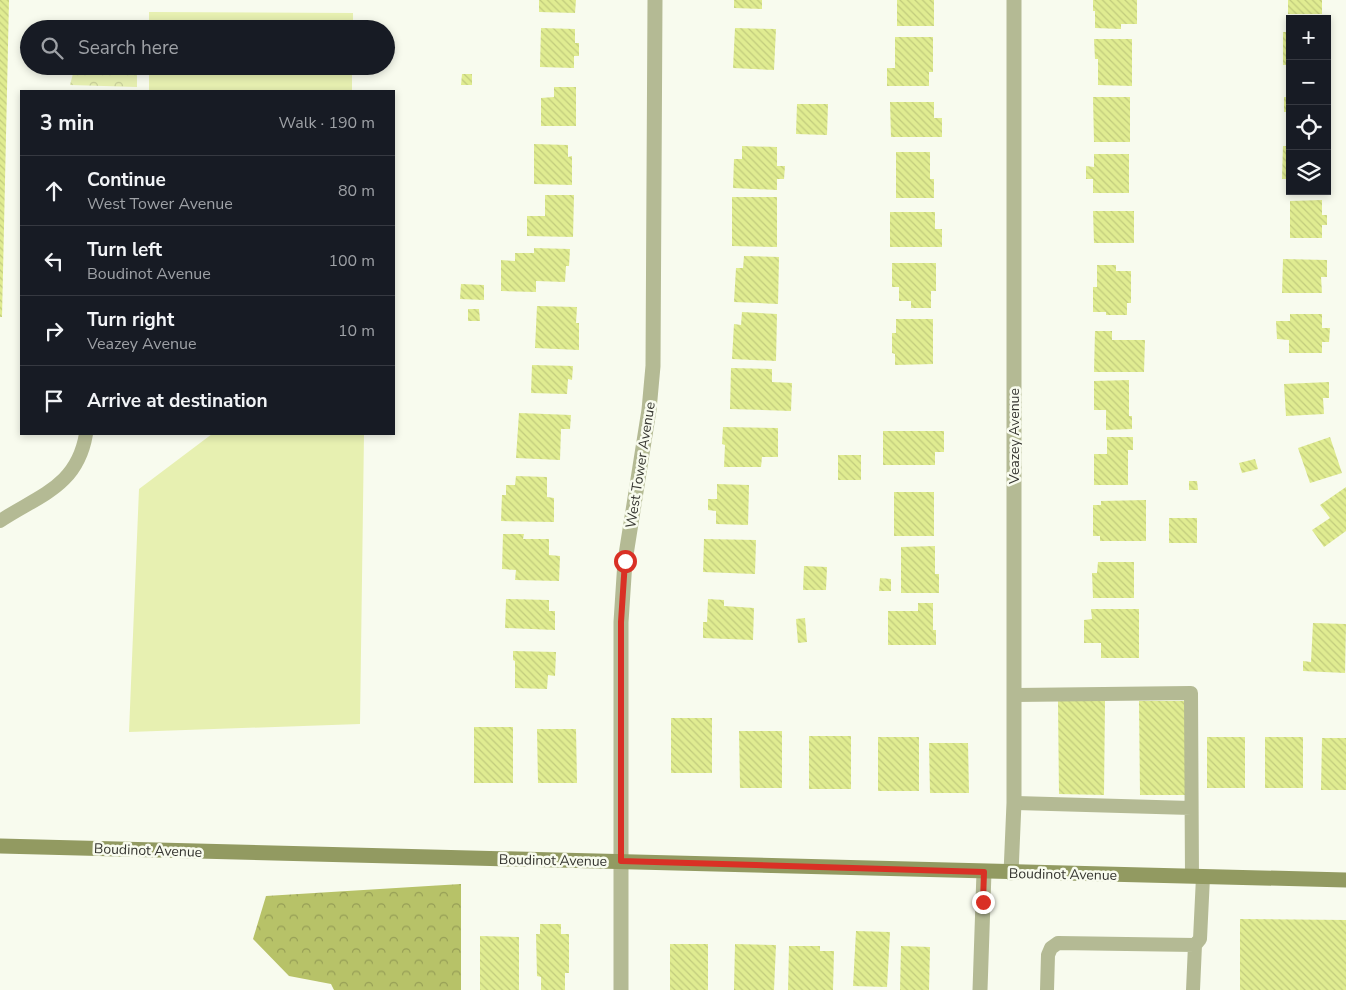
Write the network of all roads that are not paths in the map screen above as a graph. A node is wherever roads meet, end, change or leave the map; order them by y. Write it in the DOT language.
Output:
graph roads {
  1 [pos="655,0"];
  2 [pos="1014,0"];
  3 [pos="86,435"];
  4 [pos="0,521"];
  5 [pos="1014,695"];
  6 [pos="1014,803"];
  7 [pos="1191,808"];
  8 [pos="0,846"];
  9 [pos="621,861"];
  10 [pos="984,872"];
  11 [pos="1011,873"];
  12 [pos="1197,877"];
  13 [pos="1346,880"];
  14 [pos="1195,946"];
  15 [pos="621,990"];
  16 [pos="980,990"];
  17 [pos="1047,990"];
  18 [pos="1192,990"];
  1 -- 9 [label="street, West Tower Avenue"];
  2 -- 5 [label="street, Veazey Avenue"];
  3 -- 4 [label="lane"];
  5 -- 6 [label="street, Veazey Avenue"];
  5 -- 7 [label="lane"];
  6 -- 7 [label="lane"];
  6 -- 11 [label="street, Veazey Avenue"];
  7 -- 12 [label="lane"];
  8 -- 9 [label="street, Boudinot Avenue"];
  9 -- 10 [label="street, Boudinot Avenue"];
  9 -- 15 [label="street, West Tower Avenue"];
  10 -- 11 [label="street, Boudinot Avenue"];
  10 -- 16 [label="street"];
  11 -- 12 [label="street, Boudinot Avenue"];
  12 -- 13 [label="street, Boudinot Avenue"];
  12 -- 14 [label="lane"];
  14 -- 17 [label="lane"];
  14 -- 18 [label="lane"];
}
